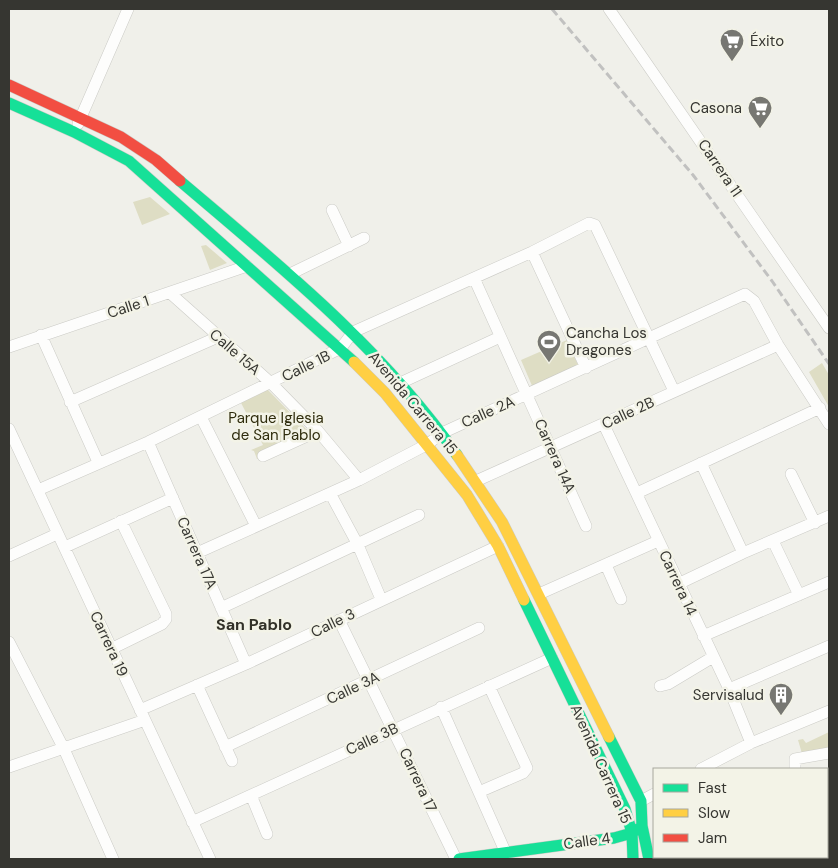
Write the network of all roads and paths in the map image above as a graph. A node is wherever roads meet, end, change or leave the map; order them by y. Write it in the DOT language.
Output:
graph roads {
  1 [pos="128,9"];
  2 [pos="609,9"];
  3 [pos="9,85"];
  4 [pos="9,103"];
  5 [pos="81,117"];
  6 [pos="74,132"];
  7 [pos="332,210"];
  8 [pos="364,238"];
  9 [pos="349,246"];
  10 [pos="532,252"];
  11 [pos="247,266"];
  12 [pos="290,274"];
  13 [pos="474,278"];
  14 [pos="170,293"];
  15 [pos="829,328"];
  16 [pos="353,332"];
  17 [pos="41,335"];
  18 [pos="218,337"];
  19 [pos="500,337"];
  20 [pos="648,340"];
  21 [pos="778,345"];
  22 [pos="9,347"];
  23 [pos="341,348"];
  24 [pos="586,368"];
  25 [pos="271,383"];
  26 [pos="398,384"];
  27 [pos="674,391"];
  28 [pos="528,394"];
  29 [pos="70,402"];
  30 [pos="820,408"];
  31 [pos="201,417"];
  32 [pos="829,424"];
  33 [pos="604,425"];
  34 [pos="9,429"];
  35 [pos="318,432"];
  36 [pos="442,433"];
  37 [pos="148,442"];
  38 [pos="428,444"];
  39 [pos="551,448"];
  40 [pos="263,456"];
  41 [pos="98,462"];
  42 [pos="701,463"];
  43 [pos="791,474"];
  44 [pos="358,480"];
  45 [pos="476,481"];
  46 [pos="38,490"];
  47 [pos="330,493"];
  48 [pos="637,493"];
  49 [pos="173,498"];
  50 [pos="419,515"];
  51 [pos="829,516"];
  52 [pos="121,521"];
  53 [pos="815,522"];
  54 [pos="256,526"];
  55 [pos="586,526"];
  56 [pos="57,534"];
  57 [pos="658,540"];
  58 [pos="773,541"];
  59 [pos="358,545"];
  60 [pos="498,546"];
  61 [pos="65,547"];
  62 [pos="197,553"];
  63 [pos="743,553"];
  64 [pos="9,556"];
  65 [pos="606,565"];
  66 [pos="829,582"];
  67 [pos="678,584"];
  68 [pos="540,594"];
  69 [pos="800,595"];
  70 [pos="621,599"];
  71 [pos="381,600"];
  72 [pos="221,608"];
  73 [pos="339,620"];
  74 [pos="479,628"];
  75 [pos="703,636"];
  76 [pos="9,642"];
  77 [pos="829,646"];
  78 [pos="111,648"];
  79 [pos="552,658"];
  80 [pos="713,658"];
  81 [pos="246,664"];
  82 [pos="369,680"];
  83 [pos="197,685"];
  84 [pos="489,686"];
  85 [pos="660,686"];
  86 [pos="729,690"];
  87 [pos="441,707"];
  88 [pos="829,710"];
  89 [pos="142,715"];
  90 [pos="394,729"];
  91 [pos="751,743"];
  92 [pos="226,747"];
  93 [pos="64,749"];
  94 [pos="829,753"];
  95 [pos="232,761"];
  96 [pos="795,764"];
  97 [pos="9,767"];
  98 [pos="703,768"];
  99 [pos="479,792"];
  100 [pos="251,795"];
  101 [pos="653,795"];
  102 [pos="641,801"];
  103 [pos="192,822"];
  104 [pos="648,825"];
  105 [pos="632,833"];
  106 [pos="267,834"];
  107 [pos="505,851"];
  108 [pos="652,858"];
  109 [pos="113,859"];
  110 [pos="210,859"];
  111 [pos="457,859"];
  112 [pos="633,859"];
  1 -- 5 [label="street"];
  2 -- 15 [label="street, Carrera 11"];
  3 -- 5 [label="main road, Avenida Carrera 15"];
  4 -- 6 [label="main road, Avenida Carrera 15"];
  5 -- 6 [label="street"];
  5 -- 12 [label="main road, Avenida Carrera 15"];
  6 -- 11 [label="main road, Avenida Carrera 15"];
  7 -- 9 [label="street"];
  8 -- 9 [label="street"];
  9 -- 12 [label="street"];
  10 -- 13 [label="street, Calle 1B"];
  10 -- 20 [label="street, Calle 1B"];
  10 -- 24 [label="street"];
  11 -- 14 [label="street, Calle 1"];
  11 -- 23 [label="main road, Avenida Carrera 15"];
  12 -- 16 [label="main road, Avenida Carrera 15"];
  13 -- 16 [label="street, Calle 1B"];
  13 -- 19 [label="street, Carrera 14A"];
  14 -- 17 [label="street, Calle 1"];
  14 -- 18 [label="street, Calle 15A"];
  16 -- 23 [label="street, Calle 1B"];
  16 -- 26 [label="main road, Avenida Carrera 15"];
  17 -- 22 [label="street, Calle 1"];
  17 -- 29 [label="street"];
  18 -- 25 [label="street, Calle 15A"];
  18 -- 29 [label="street"];
  19 -- 26 [label="street"];
  19 -- 28 [label="street, Carrera 14A"];
  20 -- 21 [label="street, Calle 2A"];
  20 -- 24 [label="street, Calle 2A"];
  20 -- 27 [label="street"];
  21 -- 27 [label="street, Calle 2B"];
  21 -- 30 [label="street"];
  23 -- 25 [label="street, Calle 1B"];
  23 -- 38 [label="main road, Avenida Carrera 15"];
  24 -- 28 [label="street, Calle 2A"];
  25 -- 31 [label="street, Calle 1B"];
  25 -- 35 [label="street, Calle 15A"];
  26 -- 36 [label="main road, Avenida Carrera 15"];
  27 -- 33 [label="street, Calle 2B"];
  28 -- 36 [label="street, Calle 2A"];
  28 -- 39 [label="street, Carrera 14A"];
  29 -- 41 [label="street"];
  30 -- 32 [label="street"];
  30 -- 42 [label="street"];
  31 -- 37 [label="street, Calle 1B"];
  31 -- 54 [label="street"];
  33 -- 39 [label="street, Calle 2B"];
  33 -- 48 [label="street, Carrera 14"];
  34 -- 46 [label="street, Carrera 19"];
  35 -- 40 [label="street"];
  35 -- 44 [label="street, Calle 15A"];
  36 -- 38 [label="street, Calle 2A"];
  36 -- 45 [label="main road, Avenida Carrera 15"];
  37 -- 41 [label="street, Calle 1B"];
  37 -- 49 [label="street, Carrera 17A"];
  38 -- 44 [label="street, Calle 2A"];
  38 -- 60 [label="main road, Avenida Carrera 15"];
  39 -- 45 [label="street, Calle 2B"];
  39 -- 55 [label="street, Carrera 14A"];
  41 -- 46 [label="street, Calle 1B"];
  42 -- 48 [label="street"];
  42 -- 63 [label="street"];
  43 -- 53 [label="street"];
  44 -- 47 [label="street, Calle 2A"];
  45 -- 68 [label="main road, Avenida Carrera 15"];
  46 -- 56 [label="street, Carrera 19"];
  47 -- 54 [label="street, Calle 2A"];
  47 -- 59 [label="street"];
  48 -- 57 [label="street, Carrera 14"];
  49 -- 52 [label="street"];
  49 -- 62 [label="street, Carrera 17A"];
  50 -- 59 [label="street"];
  51 -- 53 [label="street"];
  52 -- 61 [label="street"];
  52 -- 78 [label="street"];
  53 -- 58 [label="street"];
  54 -- 62 [label="street, Calle 2A"];
  56 -- 61 [label="street, Carrera 19"];
  56 -- 64 [label="street"];
  57 -- 65 [label="street"];
  57 -- 67 [label="street, Carrera 14"];
  58 -- 63 [label="street"];
  58 -- 69 [label="street"];
  59 -- 71 [label="street"];
  59 -- 72 [label="street"];
  60 -- 71 [label="street, Calle 3"];
  60 -- 79 [label="main road, Avenida Carrera 15"];
  61 -- 78 [label="street, Carrera 19"];
  62 -- 72 [label="street, Carrera 17A"];
  63 -- 67 [label="street"];
  65 -- 68 [label="street"];
  65 -- 70 [label="street"];
  66 -- 69 [label="street"];
  67 -- 75 [label="street, Carrera 14"];
  68 -- 102 [label="main road, Avenida Carrera 15"];
  69 -- 75 [label="street"];
  71 -- 73 [label="street, Calle 3"];
  72 -- 81 [label="street, Carrera 17A"];
  73 -- 81 [label="street, Calle 3"];
  73 -- 82 [label="street, Carrera 17"];
  74 -- 82 [label="street, Calle 3A"];
  75 -- 80 [label="street, Carrera 14"];
  76 -- 93 [label="street"];
  77 -- 86 [label="street"];
  78 -- 89 [label="street, Carrera 19"];
  79 -- 84 [label="street, Calle 3B"];
  79 -- 105 [label="main road, Avenida Carrera 15"];
  80 -- 85 [label="street"];
  80 -- 86 [label="street, Carrera 14"];
  81 -- 83 [label="street, Calle 3"];
  82 -- 90 [label="street, Carrera 17"];
  82 -- 92 [label="street, Calle 3A"];
  83 -- 89 [label="street, Calle 3"];
  83 -- 92 [label="street"];
  84 -- 87 [label="street, Calle 3B"];
  84 -- 99 [label="street"];
  86 -- 91 [label="street, Carrera 14"];
  87 -- 90 [label="street, Calle 3B"];
  87 -- 99 [label="street"];
  88 -- 91 [label="street"];
  89 -- 93 [label="street, Calle 3"];
  89 -- 103 [label="street, Carrera 19"];
  90 -- 100 [label="street, Calle 3B"];
  90 -- 111 [label="street, Carrera 17"];
  91 -- 98 [label="street"];
  92 -- 95 [label="street"];
  93 -- 97 [label="street, Calle 3"];
  93 -- 109 [label="street"];
  94 -- 96 [label="street"];
  99 -- 107 [label="street"];
  100 -- 103 [label="street, Calle 3B"];
  100 -- 106 [label="street"];
  101 -- 102 [label="street"];
  102 -- 104 [label="main road, Avenida Carrera 15"];
  103 -- 110 [label="street, Carrera 19"];
  104 -- 105 [label="main road, Calle 4"];
  104 -- 108 [label="main road, Avenida Carrera 15"];
  105 -- 107 [label="main road, Calle 4"];
  105 -- 112 [label="main road, Avenida Carrera 15"];
  107 -- 111 [label="main road, Calle 4"];
}
